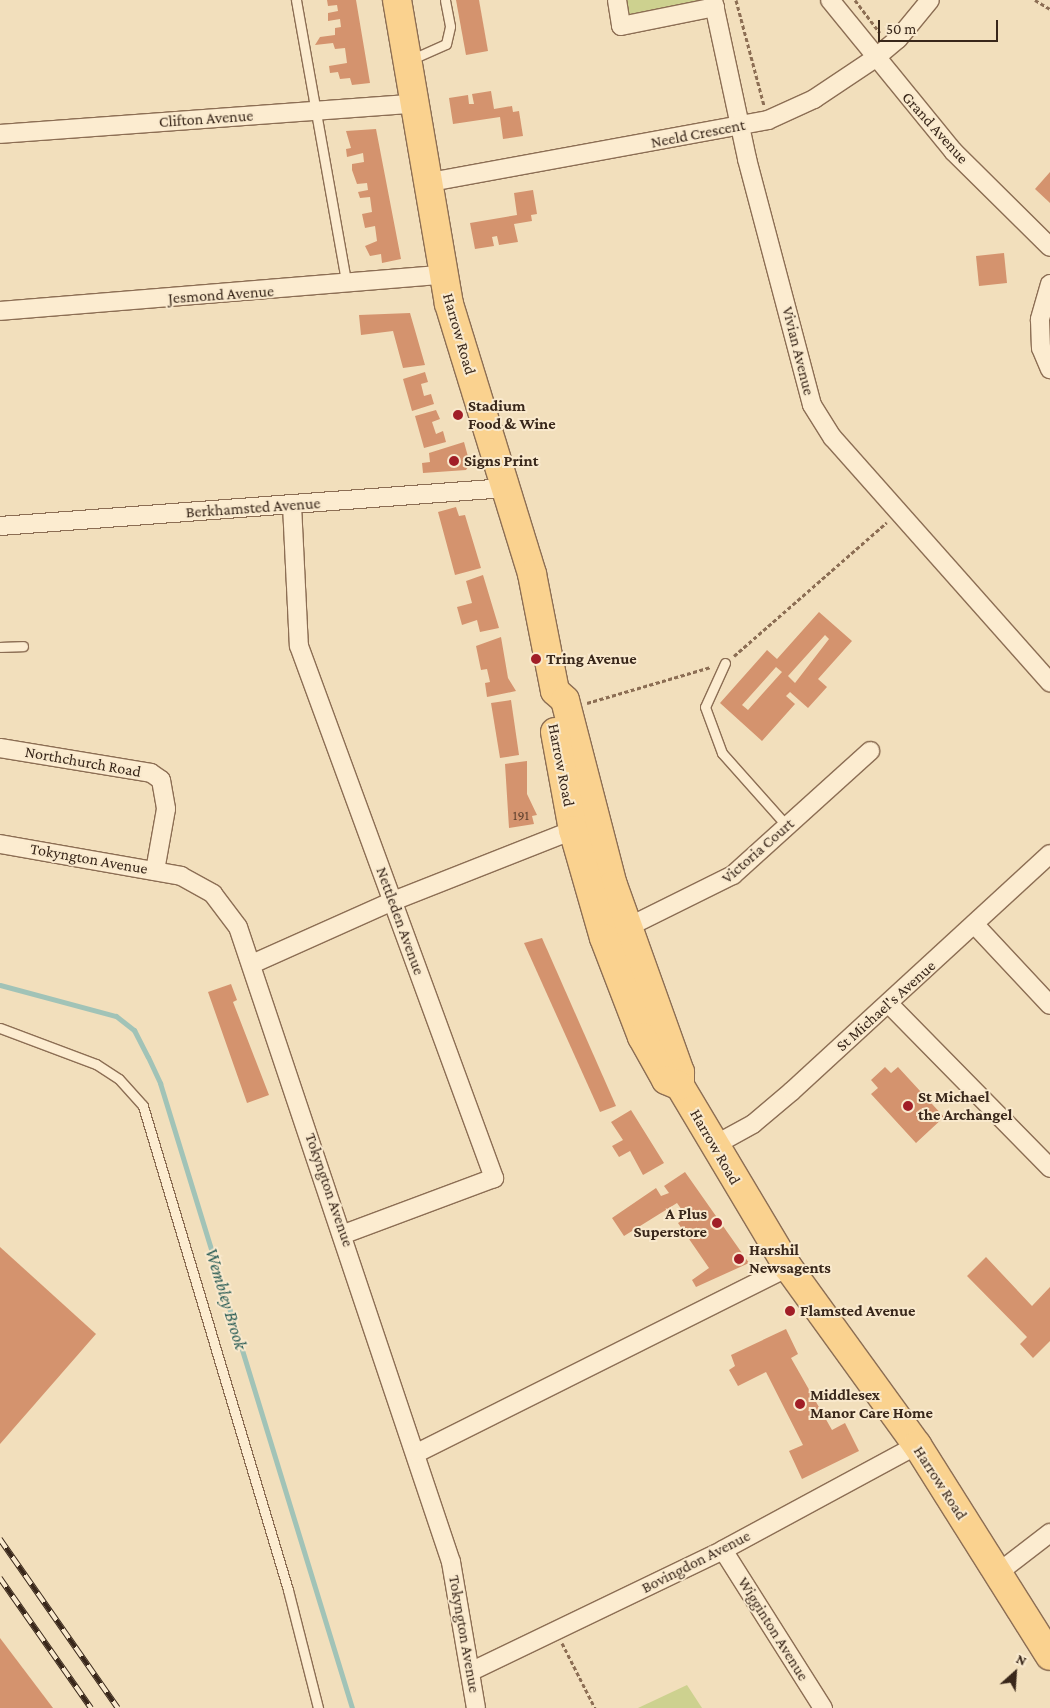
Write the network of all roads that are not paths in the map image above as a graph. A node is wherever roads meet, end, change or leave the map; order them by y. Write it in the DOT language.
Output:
graph roads {
  1 [pos="296,0"];
  2 [pos="397,0"];
  3 [pos="445,0"];
  4 [pos="617,0"];
  5 [pos="830,0"];
  6 [pos="930,0"];
  7 [pos="714,4"];
  8 [pos="874,59"];
  9 [pos="406,62"];
  10 [pos="413,104"];
  11 [pos="314,110"];
  12 [pos="739,126"];
  13 [pos="0,134"];
  14 [pos="426,183"];
  15 [pos="1050,247"];
  16 [pos="442,275"];
  17 [pos="1050,284"];
  18 [pos="347,286"];
  19 [pos="0,311"];
  20 [pos="1050,369"];
  21 [pos="505,488"];
  22 [pos="292,505"];
  23 [pos="0,526"];
  24 [pos="23,646"];
  25 [pos="0,647"];
  26 [pos="725,663"];
  27 [pos="1050,682"];
  28 [pos="0,748"];
  29 [pos="870,752"];
  30 [pos="584,826"];
  31 [pos="787,826"];
  32 [pos="0,844"];
  33 [pos="1050,854"];
  34 [pos="155,870"];
  35 [pos="393,901"];
  36 [pos="976,926"];
  37 [pos="615,933"];
  38 [pos="252,964"];
  39 [pos="889,1004"];
  40 [pos="1050,1004"];
  41 [pos="0,1028"];
  42 [pos="713,1146"];
  43 [pos="1050,1168"];
  44 [pos="344,1234"];
  45 [pos="788,1267"];
  46 [pos="916,1445"];
  47 [pos="417,1453"];
  48 [pos="1050,1533"];
  49 [pos="723,1550"];
  50 [pos="998,1573"];
  51 [pos="1050,1656"];
  52 [pos="472,1671"];
  53 [pos="318,1708"];
  54 [pos="476,1708"];
  55 [pos="823,1708"];
  1 -- 11 [label="lane"];
  2 -- 9 [label="main road, Harrow Road"];
  3 -- 9 [label="lane"];
  4 -- 7 [label="street"];
  5 -- 8 [label="street, Grand Avenue"];
  6 -- 8 [label="street, Neeld Crescent"];
  7 -- 12 [label="street, Vivian Avenue"];
  8 -- 12 [label="street, Neeld Crescent"];
  8 -- 15 [label="street, Grand Avenue"];
  9 -- 10 [label="main road, Harrow Road"];
  10 -- 11 [label="street, Clifton Avenue"];
  10 -- 14 [label="main road, Harrow Road"];
  11 -- 13 [label="street, Clifton Avenue"];
  11 -- 18 [label="lane"];
  12 -- 14 [label="street, Neeld Crescent"];
  12 -- 27 [label="street, Vivian Avenue"];
  14 -- 16 [label="main road, Harrow Road"];
  16 -- 18 [label="street, Jesmond Avenue"];
  16 -- 21 [label="main road, Harrow Road"];
  17 -- 20 [label="street"];
  18 -- 19 [label="street, Jesmond Avenue"];
  21 -- 22 [label="street, Berkhamsted Avenue"];
  21 -- 30 [label="main road, Harrow Road"];
  22 -- 23 [label="street, Berkhamsted Avenue"];
  22 -- 35 [label="street, Nettleden Avenue"];
  24 -- 25 [label="lane"];
  26 -- 31 [label="lane"];
  28 -- 34 [label="street, Northchurch Road"];
  29 -- 31 [label="street, Victoria Court"];
  30 -- 35 [label="street"];
  30 -- 37 [label="main road, Harrow Road"];
  31 -- 37 [label="street, Victoria Court"];
  32 -- 34 [label="street, Tokyngton Avenue"];
  33 -- 36 [label="street, St Michael's Avenue"];
  34 -- 38 [label="street, Tokyngton Avenue"];
  35 -- 38 [label="street"];
  35 -- 44 [label="street, Nettleden Avenue"];
  36 -- 39 [label="street, St Michael's Avenue"];
  36 -- 40 [label="street"];
  37 -- 42 [label="main road, Harrow Road"];
  38 -- 44 [label="street, Tokyngton Avenue"];
  39 -- 42 [label="street, St Michael's Avenue"];
  39 -- 43 [label="street"];
  41 -- 53 [label="lane"];
  42 -- 45 [label="main road, Harrow Road"];
  44 -- 47 [label="street, Tokyngton Avenue"];
  45 -- 46 [label="main road, Harrow Road"];
  45 -- 47 [label="street"];
  46 -- 49 [label="street, Bovingdon Avenue"];
  46 -- 50 [label="main road, Harrow Road"];
  47 -- 52 [label="street, Tokyngton Avenue"];
  48 -- 50 [label="street"];
  49 -- 52 [label="street, Bovingdon Avenue"];
  49 -- 55 [label="street, Wigginton Avenue"];
  50 -- 51 [label="main road, Harrow Road"];
  52 -- 54 [label="street, Tokyngton Avenue"];
}
